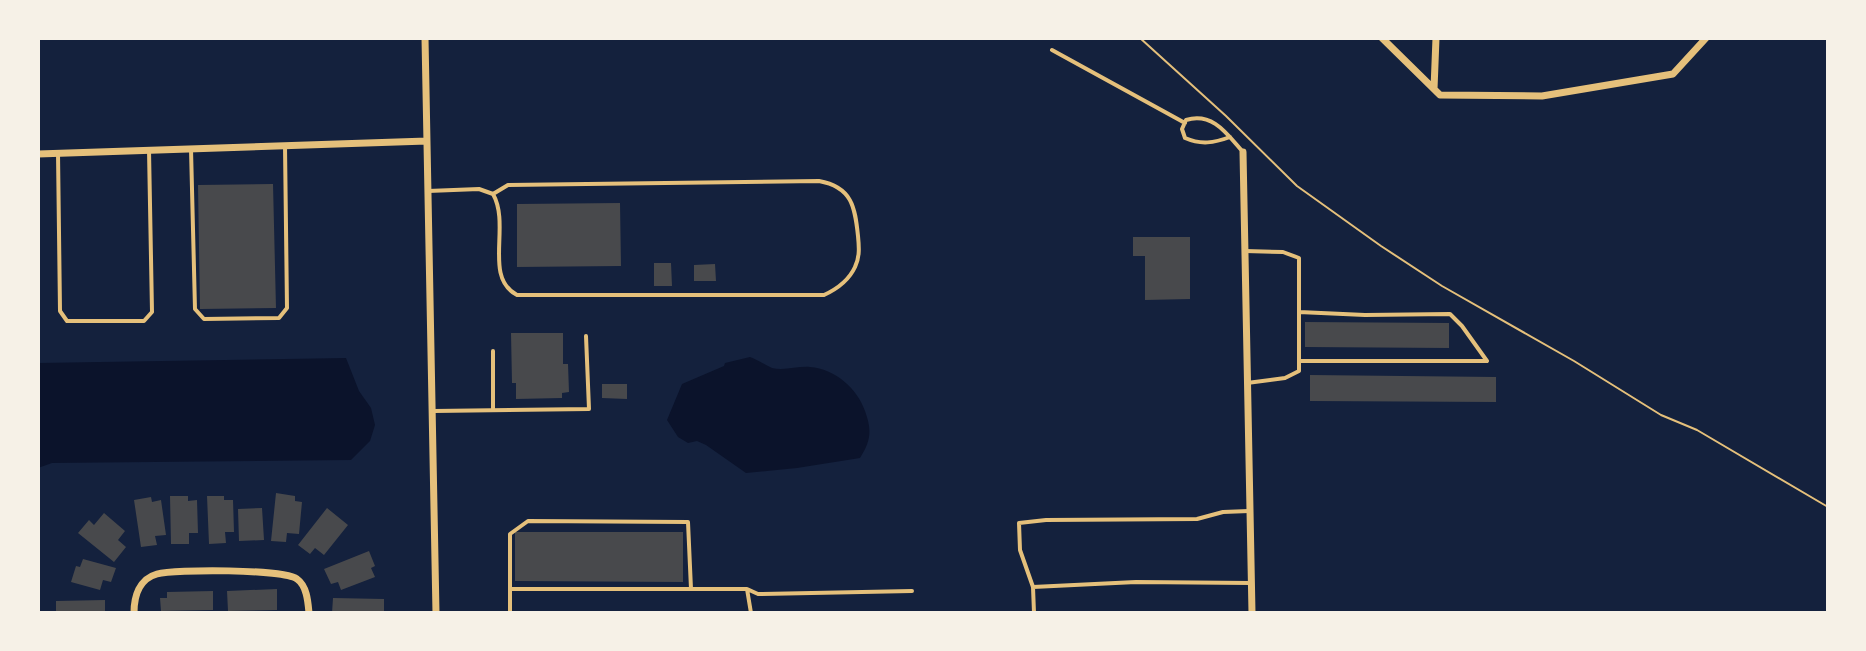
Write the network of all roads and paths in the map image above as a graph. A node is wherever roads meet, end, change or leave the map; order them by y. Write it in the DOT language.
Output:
graph roads {
  1 [pos="425,38"];
  2 [pos="1140,38"];
  3 [pos="1382,38"];
  4 [pos="1436,38"];
  5 [pos="1706,38"];
  6 [pos="1052,50"];
  7 [pos="1434,89"];
  8 [pos="1185,123"];
  9 [pos="1230,137"];
  10 [pos="427,141"];
  11 [pos="285,146"];
  12 [pos="191,149"];
  13 [pos="149,150"];
  14 [pos="1243,152"];
  15 [pos="58,153"];
  16 [pos="38,154"];
  17 [pos="428,191"];
  18 [pos="493,194"];
  19 [pos="1245,251"];
  20 [pos="1299,312"];
  21 [pos="586,336"];
  22 [pos="493,351"];
  23 [pos="1299,361"];
  24 [pos="1247,383"];
  25 [pos="493,410"];
  26 [pos="432,411"];
  27 [pos="1828,507"];
  28 [pos="1250,511"];
  29 [pos="1251,583"];
  30 [pos="1033,587"];
  31 [pos="510,589"];
  32 [pos="691,589"];
  33 [pos="747,589"];
  34 [pos="912,591"];
  35 [pos="134,613"];
  36 [pos="309,613"];
  37 [pos="436,613"];
  38 [pos="510,613"];
  39 [pos="751,613"];
  40 [pos="1034,613"];
  41 [pos="1252,613"];
  1 -- 10 [label="street"];
  2 -- 27 [label="path"];
  3 -- 7 [label="street"];
  4 -- 7 [label="street"];
  5 -- 7 [label="street"];
  6 -- 8 [label="lane"];
  8 -- 9 [label="lane"];
  8 -- 9 [label="lane"];
  9 -- 14 [label="lane"];
  10 -- 11 [label="street"];
  10 -- 17 [label="street"];
  11 -- 12 [label="street"];
  11 -- 12 [label="lane"];
  12 -- 13 [label="street"];
  13 -- 15 [label="street"];
  13 -- 15 [label="lane"];
  14 -- 19 [label="street"];
  15 -- 16 [label="street"];
  17 -- 18 [label="lane"];
  17 -- 26 [label="street"];
  18 -- 18 [label="lane"];
  19 -- 20 [label="lane"];
  19 -- 24 [label="street"];
  20 -- 23 [label="lane"];
  20 -- 23 [label="lane"];
  21 -- 25 [label="lane"];
  22 -- 25 [label="lane"];
  23 -- 24 [label="lane"];
  24 -- 28 [label="street"];
  25 -- 26 [label="lane"];
  26 -- 37 [label="street"];
  28 -- 29 [label="street"];
  28 -- 30 [label="lane"];
  29 -- 30 [label="lane"];
  29 -- 41 [label="street"];
  30 -- 40 [label="lane"];
  31 -- 32 [label="lane"];
  31 -- 32 [label="lane"];
  31 -- 38 [label="lane"];
  32 -- 33 [label="lane"];
  33 -- 34 [label="lane"];
  33 -- 39 [label="lane"];
  35 -- 36 [label="street"];
}
